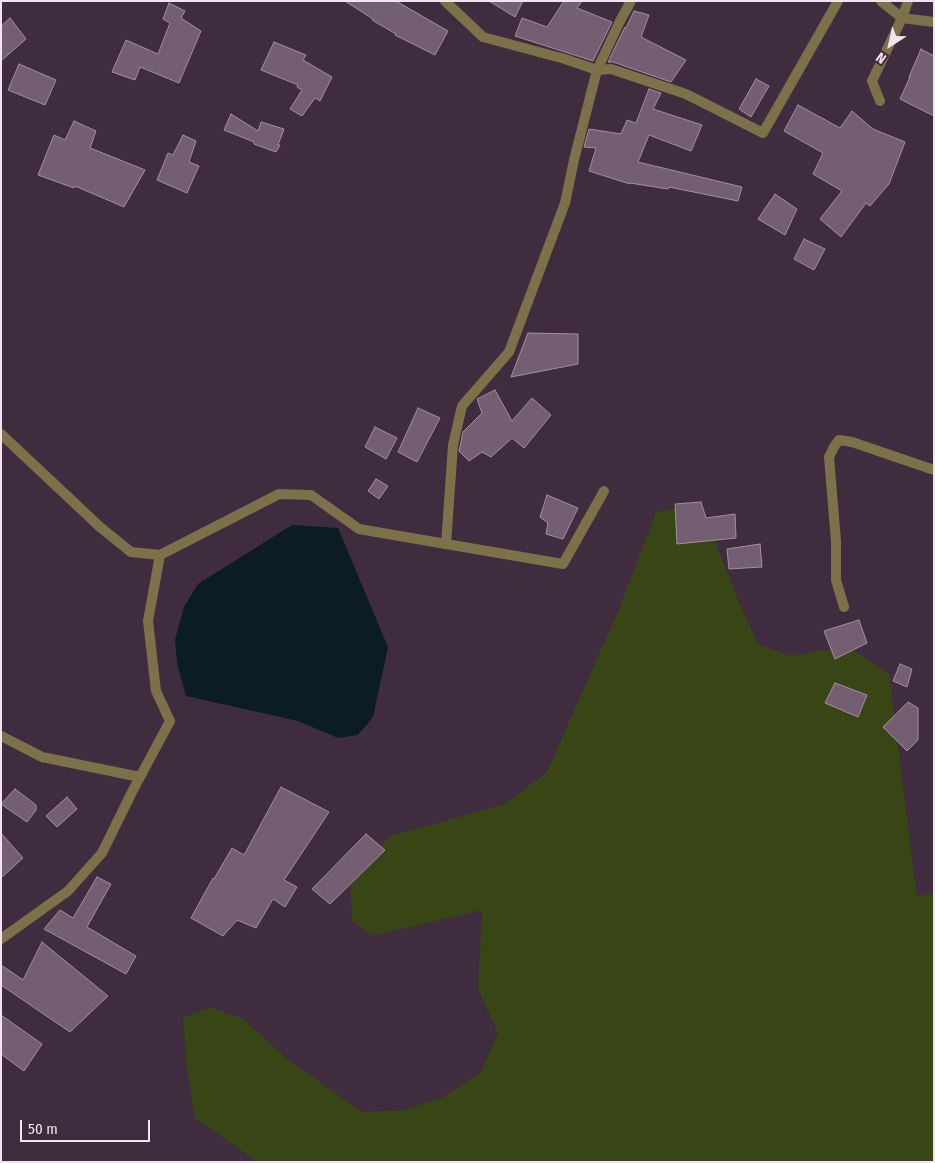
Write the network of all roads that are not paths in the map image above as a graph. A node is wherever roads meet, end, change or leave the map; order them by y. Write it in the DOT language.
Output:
graph roads {
  1 [pos="445,1"];
  2 [pos="631,1"];
  3 [pos="838,1"];
  4 [pos="881,1"];
  5 [pos="908,1"];
  6 [pos="902,18"];
  7 [pos="934,22"];
  8 [pos="597,70"];
  9 [pos="880,101"];
  10 [pos="1,434"];
  11 [pos="934,470"];
  12 [pos="604,491"];
  13 [pos="446,544"];
  14 [pos="160,555"];
  15 [pos="844,607"];
  16 [pos="1,736"];
  17 [pos="140,778"];
  18 [pos="1,939"];
  1 -- 8 [label="street"];
  2 -- 8 [label="street"];
  3 -- 8 [label="street"];
  4 -- 6 [label="street"];
  5 -- 6 [label="street"];
  6 -- 7 [label="street"];
  6 -- 9 [label="street"];
  8 -- 13 [label="street"];
  10 -- 14 [label="street"];
  11 -- 15 [label="street"];
  12 -- 13 [label="street"];
  13 -- 14 [label="street"];
  14 -- 17 [label="street"];
  16 -- 17 [label="street"];
  17 -- 18 [label="street"];
}
